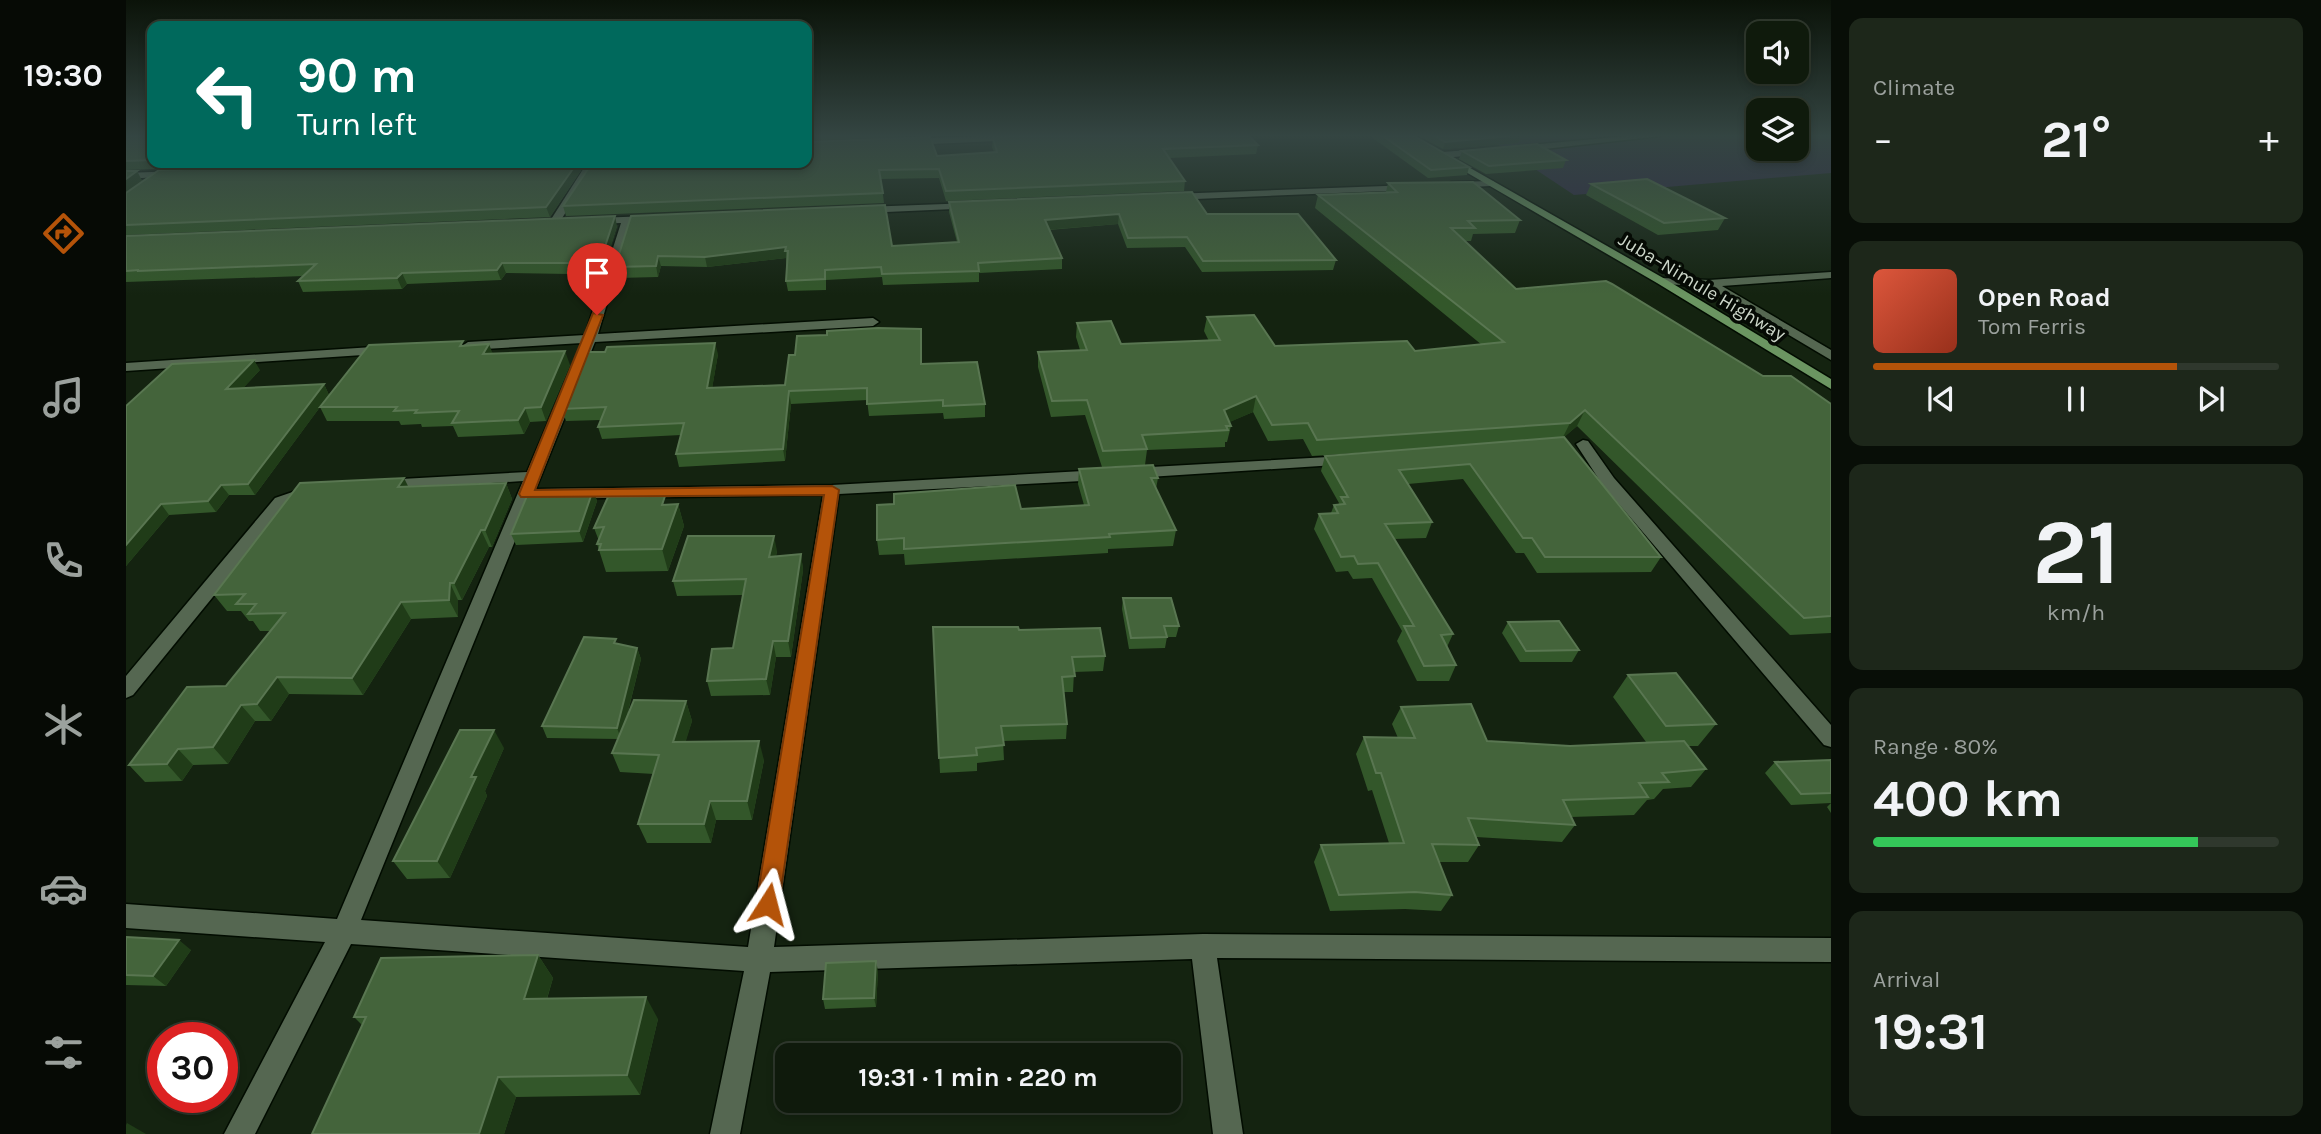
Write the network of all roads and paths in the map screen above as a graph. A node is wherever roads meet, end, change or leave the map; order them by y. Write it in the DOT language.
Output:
graph roads {
  1 [pos="575,189"];
  2 [pos="1356,189"];
  3 [pos="1500,189"];
  4 [pos="1156,198"];
  5 [pos="989,205"];
  6 [pos="850,211"];
  7 [pos="669,219"];
  8 [pos="627,220"];
  9 [pos="542,221"];
  10 [pos="555,221"];
  11 [pos="567,221"];
  12 [pos="579,221"];
  13 [pos="1831,275"];
  14 [pos="1661,281"];
  15 [pos="1709,282"];
  16 [pos="873,322"];
  17 [pos="590,339"];
  18 [pos="454,347"];
  19 [pos="401,350"];
  20 [pos="1831,356"];
  21 [pos="176,365"];
  22 [pos="126,367"];
  23 [pos="156,383"];
  24 [pos="1831,385"];
  25 [pos="1583,444"];
  26 [pos="1361,461"];
  27 [pos="534,476"];
  28 [pos="361,487"];
  29 [pos="333,489"];
  30 [pos="832,490"];
  31 [pos="526,494"];
  32 [pos="126,690"];
  33 [pos="1831,739"];
  34 [pos="126,916"];
  35 [pos="345,929"];
  36 [pos="1203,946"];
  37 [pos="1831,950"];
  38 [pos="759,960"];
  39 [pos="239,1134"];
  40 [pos="725,1134"];
  41 [pos="1228,1134"];
  1 -- 10 [label="street"];
  2 -- 4 [label="street"];
  3 -- 14 [label="main road, Juba–Nimule Highway"];
  5 -- 6 [label="street"];
  7 -- 8 [label="street"];
  8 -- 12 [label="street"];
  8 -- 17 [label="street"];
  9 -- 10 [label="street"];
  10 -- 11 [label="street"];
  13 -- 15 [label="street"];
  14 -- 15 [label="street"];
  14 -- 24 [label="main road, Juba–Nimule Highway"];
  15 -- 20 [label="street"];
  16 -- 17 [label="street"];
  17 -- 18 [label="street"];
  17 -- 27 [label="street"];
  19 -- 21 [label="street"];
  21 -- 22 [label="street"];
  21 -- 23 [label="street"];
  25 -- 33 [label="street"];
  26 -- 30 [label="street"];
  27 -- 28 [label="street"];
  27 -- 31 [label="street"];
  29 -- 32 [label="street"];
  30 -- 31 [label="street"];
  30 -- 38 [label="street"];
  31 -- 35 [label="street"];
  34 -- 35 [label="street"];
  35 -- 38 [label="street"];
  35 -- 39 [label="street"];
  36 -- 37 [label="street"];
  36 -- 38 [label="street"];
  36 -- 41 [label="street"];
  38 -- 40 [label="street"];
}
